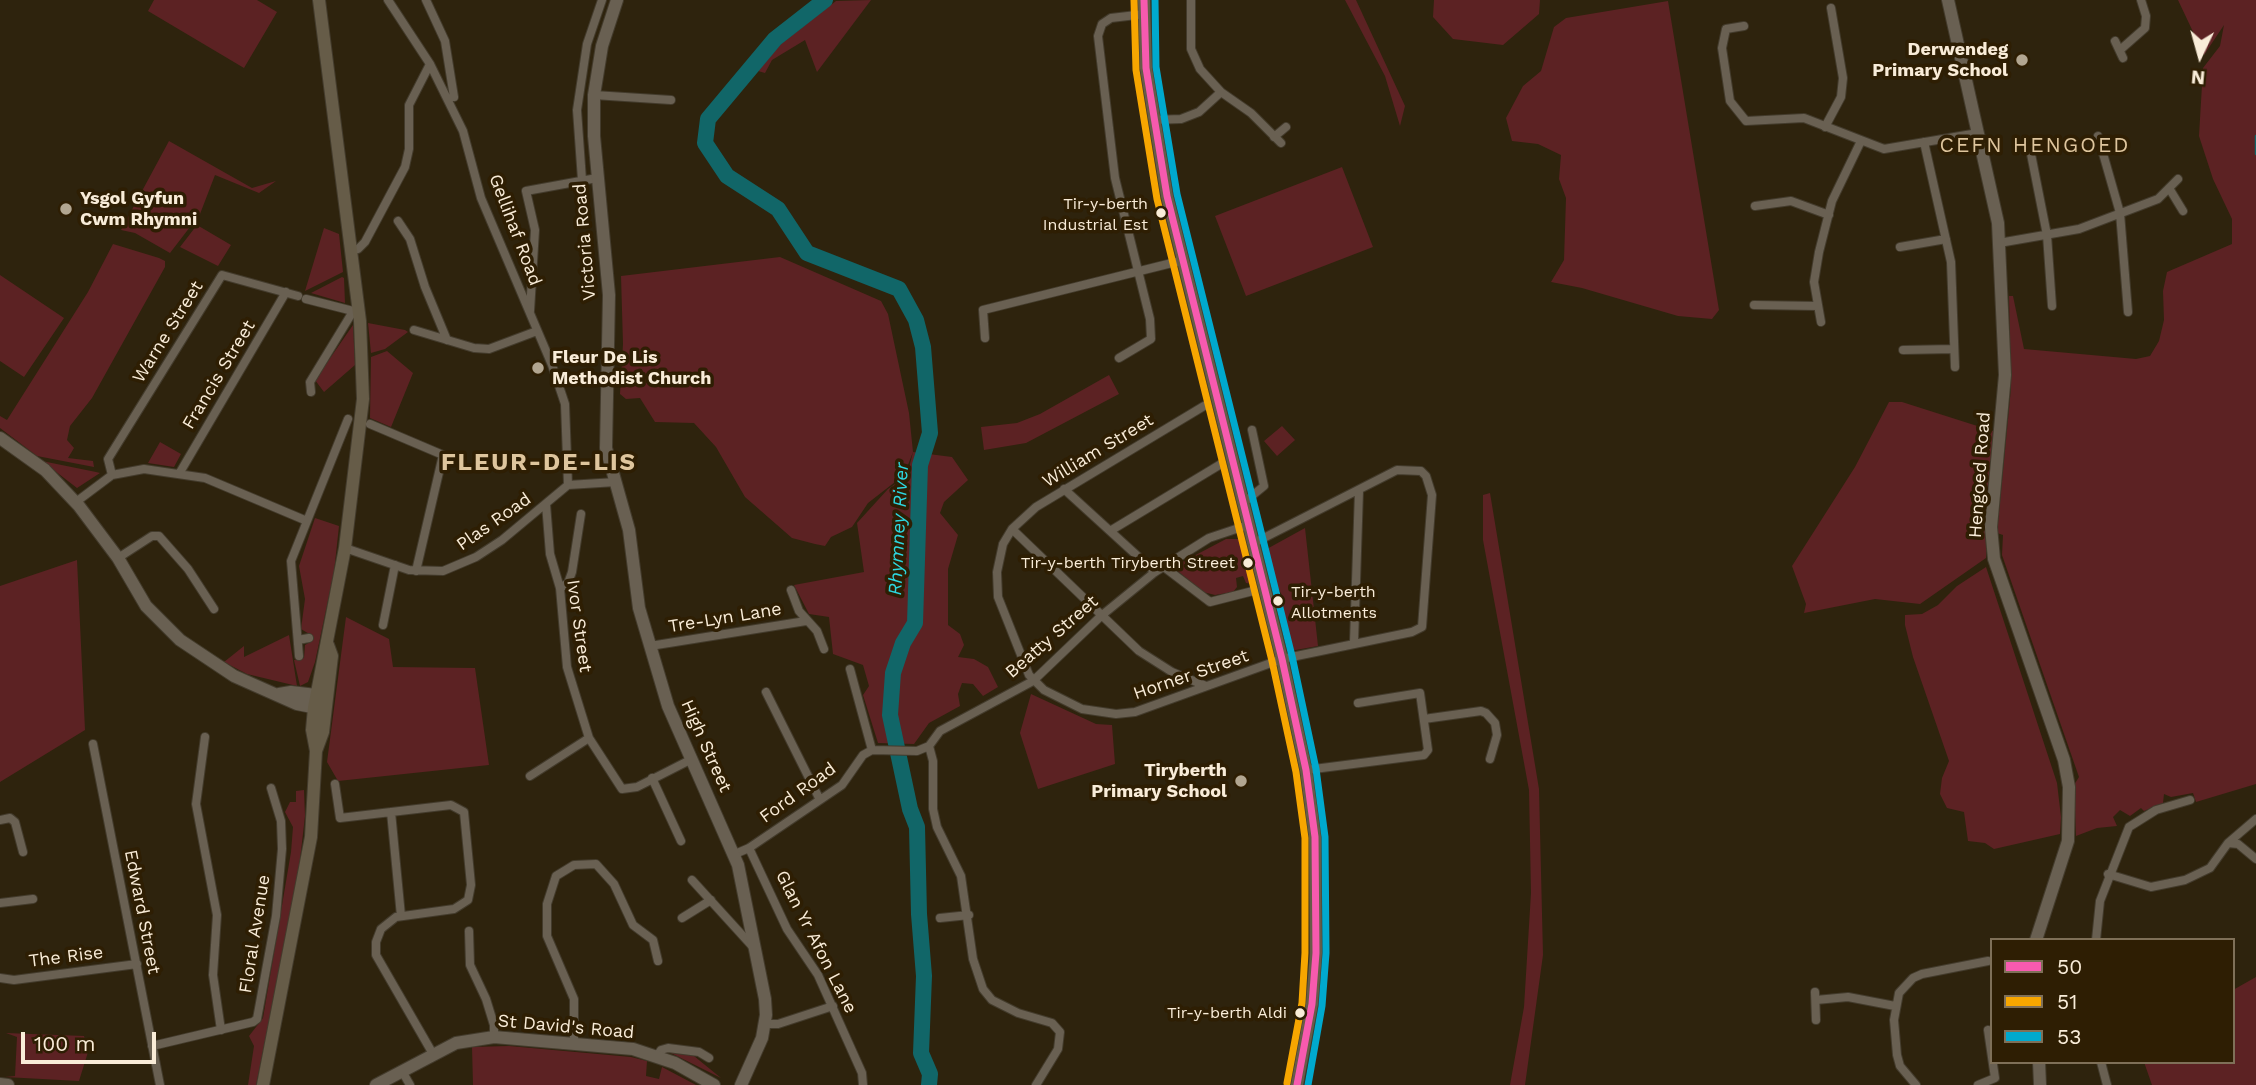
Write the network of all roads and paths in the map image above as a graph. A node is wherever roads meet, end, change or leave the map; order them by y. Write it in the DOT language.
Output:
graph roads {
  1 [pos="319,0"];
  2 [pos="388,0"];
  3 [pos="426,0"];
  4 [pos="602,0"];
  5 [pos="617,0"];
  6 [pos="1144,0"];
  7 [pos="1191,0"];
  8 [pos="1948,0"];
  9 [pos="2141,0"];
  10 [pos="1831,8"];
  11 [pos="1145,14"];
  12 [pos="1744,26"];
  13 [pos="2115,41"];
  14 [pos="430,64"];
  15 [pos="1220,92"];
  16 [pos="594,95"];
  17 [pos="454,97"];
  18 [pos="671,100"];
  19 [pos="1153,120"];
  20 [pos="1286,127"];
  21 [pos="1825,127"];
  22 [pos="1978,133"];
  23 [pos="2098,136"];
  24 [pos="1861,141"];
  25 [pos="1924,142"];
  26 [pos="2030,149"];
  27 [pos="597,178"];
  28 [pos="2178,179"];
  29 [pos="582,180"];
  30 [pos="2169,188"];
  31 [pos="1755,206"];
  32 [pos="2183,211"];
  33 [pos="2120,214"];
  34 [pos="1829,215"];
  35 [pos="397,221"];
  36 [pos="2047,235"];
  37 [pos="1946,239"];
  38 [pos="1999,243"];
  39 [pos="1900,247"];
  40 [pos="350,250"];
  41 [pos="1184,260"];
  42 [pos="1137,270"];
  43 [pos="286,292"];
  44 [pos="1754,306"];
  45 [pos="1818,306"];
  46 [pos="2052,306"];
  47 [pos="530,312"];
  48 [pos="2128,312"];
  49 [pos="355,313"];
  50 [pos="1821,322"];
  51 [pos="414,330"];
  52 [pos="537,331"];
  53 [pos="985,338"];
  54 [pos="447,340"];
  55 [pos="1954,349"];
  56 [pos="1903,351"];
  57 [pos="1119,358"];
  58 [pos="1955,367"];
  59 [pos="311,392"];
  60 [pos="1204,406"];
  61 [pos="348,419"];
  62 [pos="370,424"];
  63 [pos="1252,430"];
  64 [pos="0,438"];
  65 [pos="1221,464"];
  66 [pos="179,474"];
  67 [pos="112,475"];
  68 [pos="616,482"];
  69 [pos="568,485"];
  70 [pos="1064,489"];
  71 [pos="1359,491"];
  72 [pos="76,502"];
  73 [pos="1242,504"];
  74 [pos="546,505"];
  75 [pos="580,514"];
  76 [pos="307,521"];
  77 [pos="1248,525"];
  78 [pos="1012,529"];
  79 [pos="1110,531"];
  80 [pos="1252,544"];
  81 [pos="345,548"];
  82 [pos="118,558"];
  83 [pos="395,565"];
  84 [pos="1164,567"];
  85 [pos="416,571"];
  86 [pos="1155,572"];
  87 [pos="559,587"];
  88 [pos="791,590"];
  89 [pos="1252,591"];
  90 [pos="214,609"];
  91 [pos="1101,615"];
  92 [pos="806,621"];
  93 [pos="383,625"];
  94 [pos="309,638"];
  95 [pos="298,640"];
  96 [pos="1354,642"];
  97 [pos="650,646"];
  98 [pos="824,649"];
  99 [pos="299,656"];
  100 [pos="1282,659"];
  101 [pos="850,669"];
  102 [pos="1032,681"];
  103 [pos="1206,686"];
  104 [pos="766,692"];
  105 [pos="321,702"];
  106 [pos="1358,703"];
  107 [pos="1424,719"];
  108 [pos="205,737"];
  109 [pos="589,738"];
  110 [pos="93,744"];
  111 [pos="929,746"];
  112 [pos="876,750"];
  113 [pos="692,759"];
  114 [pos="1490,759"];
  115 [pos="1306,770"];
  116 [pos="530,776"];
  117 [pos="652,778"];
  118 [pos="335,784"];
  119 [pos="271,788"];
  120 [pos="820,800"];
  121 [pos="2189,800"];
  122 [pos="391,812"];
  123 [pos="2256,819"];
  124 [pos="0,820"];
  125 [pos="681,841"];
  126 [pos="2228,843"];
  127 [pos="749,848"];
  128 [pos="23,852"];
  129 [pos="735,854"];
  130 [pos="2256,859"];
  131 [pos="2108,874"];
  132 [pos="692,880"];
  133 [pos="33,899"];
  134 [pos="710,900"];
  135 [pos="0,903"];
  136 [pos="969,915"];
  137 [pos="401,916"];
  138 [pos="681,918"];
  139 [pos="940,918"];
  140 [pos="469,931"];
  141 [pos="2037,938"];
  142 [pos="2096,938"];
  143 [pos="755,950"];
  144 [pos="658,961"];
  145 [pos="1988,961"];
  146 [pos="137,964"];
  147 [pos="0,978"];
  148 [pos="833,1006"];
  149 [pos="1895,1006"];
  150 [pos="1816,1020"];
  151 [pos="765,1024"];
  152 [pos="221,1030"];
  153 [pos="1987,1030"];
  154 [pos="494,1037"];
  155 [pos="575,1042"];
  156 [pos="152,1046"];
  157 [pos="1990,1048"];
  158 [pos="433,1054"];
  159 [pos="657,1056"];
  160 [pos="709,1058"];
  161 [pos="1993,1064"];
  162 [pos="2039,1064"];
  163 [pos="2101,1064"];
  164 [pos="402,1071"];
  165 [pos="0,1084"];
  166 [pos="8,1085"];
  167 [pos="160,1085"];
  168 [pos="263,1085"];
  169 [pos="376,1085"];
  170 [pos="410,1085"];
  171 [pos="715,1085"];
  172 [pos="741,1085"];
  173 [pos="863,1085"];
  174 [pos="1036,1085"];
  175 [pos="1297,1085"];
  176 [pos="1916,1085"];
  177 [pos="1978,1085"];
  178 [pos="2040,1085"];
  179 [pos="2106,1085"];
  1 -- 40 [label="main road"];
  2 -- 14 [label="street, Gellihaf Road"];
  3 -- 17 [label="street"];
  4 -- 29 [label="street"];
  5 -- 16 [label="main road, Victoria Road"];
  6 -- 11 [label="main road"];
  7 -- 15 [label="street"];
  8 -- 22 [label="main road, Hengoed Road"];
  9 -- 13 [label="street"];
  10 -- 21 [label="street"];
  11 -- 19 [label="main road"];
  11 -- 42 [label="street"];
  12 -- 21 [label="street"];
  14 -- 40 [label="street"];
  14 -- 47 [label="street, Gellihaf Road"];
  15 -- 19 [label="street"];
  15 -- 20 [label="street"];
  16 -- 18 [label="street"];
  16 -- 27 [label="main road, Victoria Road"];
  19 -- 41 [label="main road"];
  21 -- 24 [label="street"];
  22 -- 25 [label="street"];
  22 -- 38 [label="main road, Hengoed Road"];
  23 -- 33 [label="street"];
  24 -- 25 [label="street"];
  24 -- 34 [label="street"];
  25 -- 37 [label="street"];
  26 -- 36 [label="street"];
  27 -- 29 [label="street"];
  27 -- 68 [label="main road, Victoria Road"];
  28 -- 30 [label="street"];
  29 -- 47 [label="street"];
  30 -- 32 [label="street"];
  30 -- 33 [label="street"];
  31 -- 34 [label="street"];
  33 -- 36 [label="street"];
  33 -- 48 [label="street"];
  34 -- 45 [label="street"];
  35 -- 54 [label="street"];
  36 -- 38 [label="street"];
  36 -- 46 [label="street"];
  37 -- 39 [label="street"];
  37 -- 55 [label="street"];
  38 -- 141 [label="main road, Hengoed Road"];
  40 -- 49 [label="main road"];
  41 -- 42 [label="street"];
  41 -- 73 [label="main road"];
  42 -- 53 [label="street"];
  42 -- 57 [label="street"];
  43 -- 49 [label="street, Warne Street"];
  43 -- 66 [label="street, Francis Street"];
  43 -- 67 [label="street, Warne Street"];
  44 -- 45 [label="street"];
  45 -- 50 [label="street"];
  47 -- 52 [label="street, Gellihaf Road"];
  49 -- 59 [label="street"];
  49 -- 81 [label="main road"];
  51 -- 54 [label="street"];
  52 -- 54 [label="street"];
  52 -- 69 [label="street, Gellihaf Road"];
  55 -- 56 [label="street"];
  55 -- 58 [label="street"];
  60 -- 70 [label="street, William Street"];
  61 -- 76 [label="street"];
  62 -- 85 [label="street"];
  63 -- 73 [label="street"];
  64 -- 72 [label="main road"];
  65 -- 79 [label="street"];
  66 -- 67 [label="street"];
  66 -- 76 [label="street"];
  67 -- 72 [label="street"];
  68 -- 69 [label="street"];
  68 -- 97 [label="main road, High Street"];
  69 -- 74 [label="street, Plas Road"];
  70 -- 78 [label="street, William Street"];
  70 -- 79 [label="street"];
  71 -- 80 [label="street"];
  71 -- 96 [label="street"];
  71 -- 96 [label="street, Horner Street"];
  72 -- 82 [label="main road"];
  73 -- 77 [label="main road"];
  74 -- 85 [label="street, Plas Road"];
  74 -- 87 [label="street, Ivor Street"];
  75 -- 87 [label="street"];
  76 -- 95 [label="street"];
  77 -- 80 [label="main road"];
  77 -- 84 [label="street, Beatty Street"];
  78 -- 91 [label="street"];
  78 -- 102 [label="street"];
  79 -- 86 [label="street"];
  80 -- 100 [label="main road"];
  81 -- 83 [label="street, Plas Road"];
  81 -- 105 [label="main road"];
  82 -- 90 [label="street"];
  82 -- 105 [label="main road"];
  83 -- 85 [label="street, Plas Road"];
  83 -- 93 [label="street"];
  84 -- 86 [label="street, Beatty Street"];
  84 -- 89 [label="street"];
  86 -- 91 [label="street, Beatty Street"];
  87 -- 109 [label="street, Ivor Street"];
  88 -- 92 [label="street, Tre-Lyn Lane"];
  91 -- 102 [label="street, Beatty Street"];
  91 -- 103 [label="street"];
  92 -- 97 [label="street, Tre-Lyn Lane"];
  92 -- 98 [label="street, Tre-Lyn Lane"];
  94 -- 95 [label="street"];
  95 -- 99 [label="street"];
  96 -- 100 [label="street, Horner Street"];
  97 -- 113 [label="main road, High Street"];
  100 -- 103 [label="street, Horner Street"];
  100 -- 115 [label="main road"];
  101 -- 112 [label="street"];
  102 -- 103 [label="street, Horner Street"];
  102 -- 111 [label="street, Beatty Street"];
  104 -- 120 [label="street"];
  105 -- 168 [label="main road"];
  106 -- 107 [label="street"];
  107 -- 114 [label="street"];
  107 -- 115 [label="street"];
  108 -- 152 [label="street"];
  109 -- 116 [label="street"];
  109 -- 117 [label="street, Ivor Street"];
  110 -- 146 [label="street, Edward Street"];
  111 -- 112 [label="street, Beatty Street"];
  111 -- 136 [label="street"];
  112 -- 120 [label="street, Ford Road"];
  113 -- 117 [label="street, Ivor Street"];
  113 -- 129 [label="main road, High Street"];
  115 -- 175 [label="main road"];
  117 -- 125 [label="street"];
  118 -- 122 [label="street"];
  119 -- 152 [label="street, Floral Avenue"];
  120 -- 127 [label="street, Ford Road"];
  121 -- 131 [label="street"];
  122 -- 137 [label="street"];
  122 -- 137 [label="street"];
  123 -- 126 [label="street"];
  124 -- 128 [label="street"];
  126 -- 130 [label="street"];
  126 -- 131 [label="street"];
  127 -- 129 [label="street, Ford Road"];
  127 -- 148 [label="street, Glan Yr Afon Lane"];
  129 -- 143 [label="main road, High Street"];
  131 -- 142 [label="street"];
  132 -- 134 [label="street"];
  133 -- 135 [label="street"];
  134 -- 138 [label="street"];
  134 -- 143 [label="street"];
  136 -- 139 [label="street"];
  136 -- 174 [label="street"];
  137 -- 158 [label="street"];
  140 -- 154 [label="street"];
  143 -- 151 [label="main road, High Street"];
  144 -- 155 [label="street"];
  145 -- 149 [label="street"];
  146 -- 147 [label="street, The Rise"];
  146 -- 156 [label="street, Edward Street"];
  148 -- 151 [label="street"];
  148 -- 173 [label="street, Glan Yr Afon Lane"];
  149 -- 150 [label="street"];
  149 -- 176 [label="street"];
  151 -- 172 [label="main road"];
  152 -- 156 [label="street, Floral Avenue"];
  153 -- 157 [label="street"];
  154 -- 155 [label="main road, St David's Road"];
  154 -- 158 [label="main road, St David's Road"];
  155 -- 159 [label="main road, St David's Road"];
  156 -- 167 [label="street, Edward Street"];
  158 -- 164 [label="main road, St David's Road"];
  159 -- 160 [label="street"];
  159 -- 171 [label="main road, St David's Road"];
  161 -- 177 [label="street"];
  162 -- 178 [label="main road"];
  163 -- 179 [label="street"];
  164 -- 169 [label="main road, St David's Road"];
  164 -- 170 [label="street"];
  165 -- 166 [label="main road"];
}
